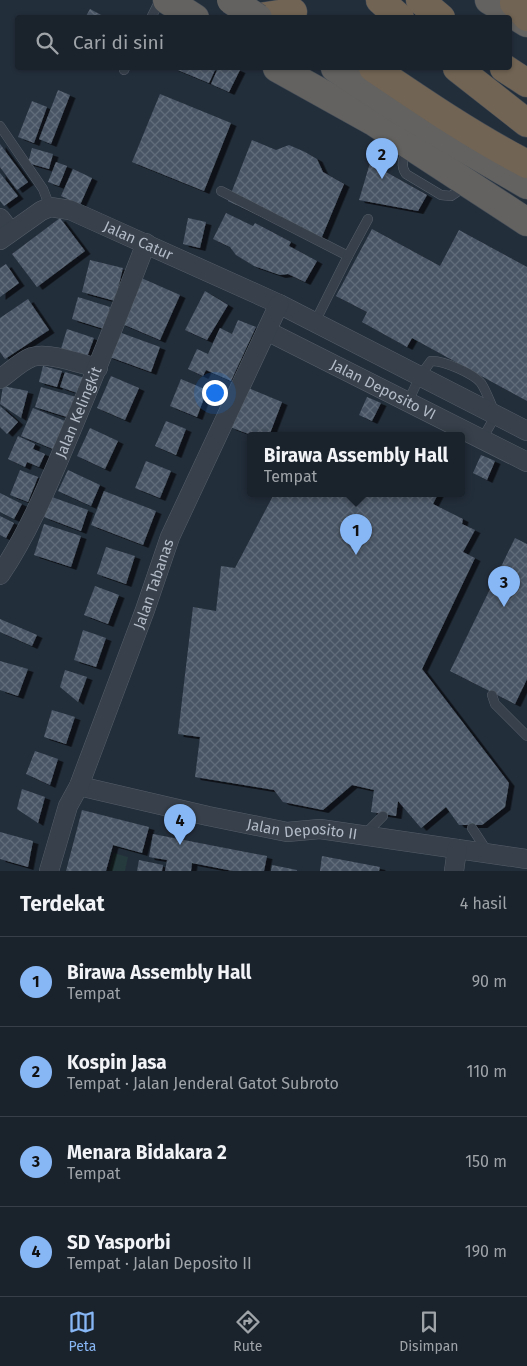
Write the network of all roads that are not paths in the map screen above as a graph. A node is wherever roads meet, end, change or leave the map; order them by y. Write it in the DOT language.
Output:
graph roads {
  1 [pos="160,0"];
  2 [pos="167,0"];
  3 [pos="231,0"];
  4 [pos="380,0"];
  5 [pos="420,0"];
  6 [pos="291,10"];
  7 [pos="152,15"];
  8 [pos="190,15"];
  9 [pos="254,15"];
  10 [pos="267,15"];
  11 [pos="397,15"];
  12 [pos="438,15"];
  13 [pos="281,70"];
  14 [pos="338,70"];
  15 [pos="376,70"];
  16 [pos="460,70"];
  17 [pos="507,70"];
  18 [pos="527,84"];
  19 [pos="527,122"];
  20 [pos="0,126"];
  21 [pos="527,164"];
  22 [pos="527,184"];
  23 [pos="221,191"];
  24 [pos="50,207"];
  25 [pos="368,219"];
  26 [pos="527,222"];
  27 [pos="4,230"];
  28 [pos="146,243"];
  29 [pos="348,256"];
  30 [pos="279,304"];
  31 [pos="315,322"];
  32 [pos="267,331"];
  33 [pos="98,368"];
  34 [pos="420,376"];
  35 [pos="0,379"];
  36 [pos="408,402"];
  37 [pos="496,415"];
  38 [pos="527,431"];
  39 [pos="482,439"];
  40 [pos="527,462"];
  41 [pos="0,575"];
  42 [pos="492,694"];
  43 [pos="527,736"];
  44 [pos="79,786"];
  45 [pos="382,816"];
  46 [pos="472,828"];
  47 [pos="364,835"];
  48 [pos="457,849"];
  49 [pos="488,854"];
  50 [pos="527,859"];
  51 [pos="49,871"];
  52 [pos="454,871"];
  1 -- 7 [label="lane"];
  2 -- 8 [label="highway"];
  3 -- 9 [label="highway, bridge"];
  4 -- 11 [label="highway"];
  5 -- 12 [label="highway"];
  6 -- 10 [label="highway"];
  13 -- 26 [label="highway"];
  14 -- 22 [label="highway"];
  15 -- 21 [label="highway"];
  16 -- 19 [label="highway"];
  17 -- 18 [label="highway"];
  20 -- 24 [label="lane"];
  23 -- 29 [label="lane"];
  24 -- 27 [label="street"];
  24 -- 28 [label="street, Jalan Catur"];
  25 -- 29 [label="lane"];
  28 -- 30 [label="street, Jalan Catur"];
  28 -- 33 [label="street, Jalan Kelingkit"];
  29 -- 31 [label="lane"];
  30 -- 31 [label="street, Jalan Deposito VI"];
  30 -- 32 [label="street, Jalan Tabanas"];
  31 -- 34 [label="street, Jalan Deposito VI"];
  32 -- 36 [label="street, Jalan Deposito VI"];
  32 -- 44 [label="street, Jalan Tabanas"];
  33 -- 35 [label="street"];
  33 -- 41 [label="street, Jalan Kelingkit"];
  34 -- 36 [label="lane"];
  34 -- 37 [label="street, Jalan Deposito VI"];
  36 -- 39 [label="street, Jalan Deposito VI"];
  37 -- 38 [label="street, Jalan Deposito VI"];
  37 -- 39 [label="lane"];
  39 -- 40 [label="street, Jalan Deposito VI"];
  42 -- 43 [label="lane"];
  44 -- 47 [label="street, Jalan Deposito II"];
  44 -- 51 [label="street, Jalan Tabanas"];
  45 -- 47 [label="lane"];
  46 -- 49 [label="lane"];
  47 -- 48 [label="street, Jalan Deposito II"];
  48 -- 49 [label="street, Jalan Deposito II"];
  48 -- 52 [label="street"];
  49 -- 50 [label="street, Jalan Deposito II"];
}
